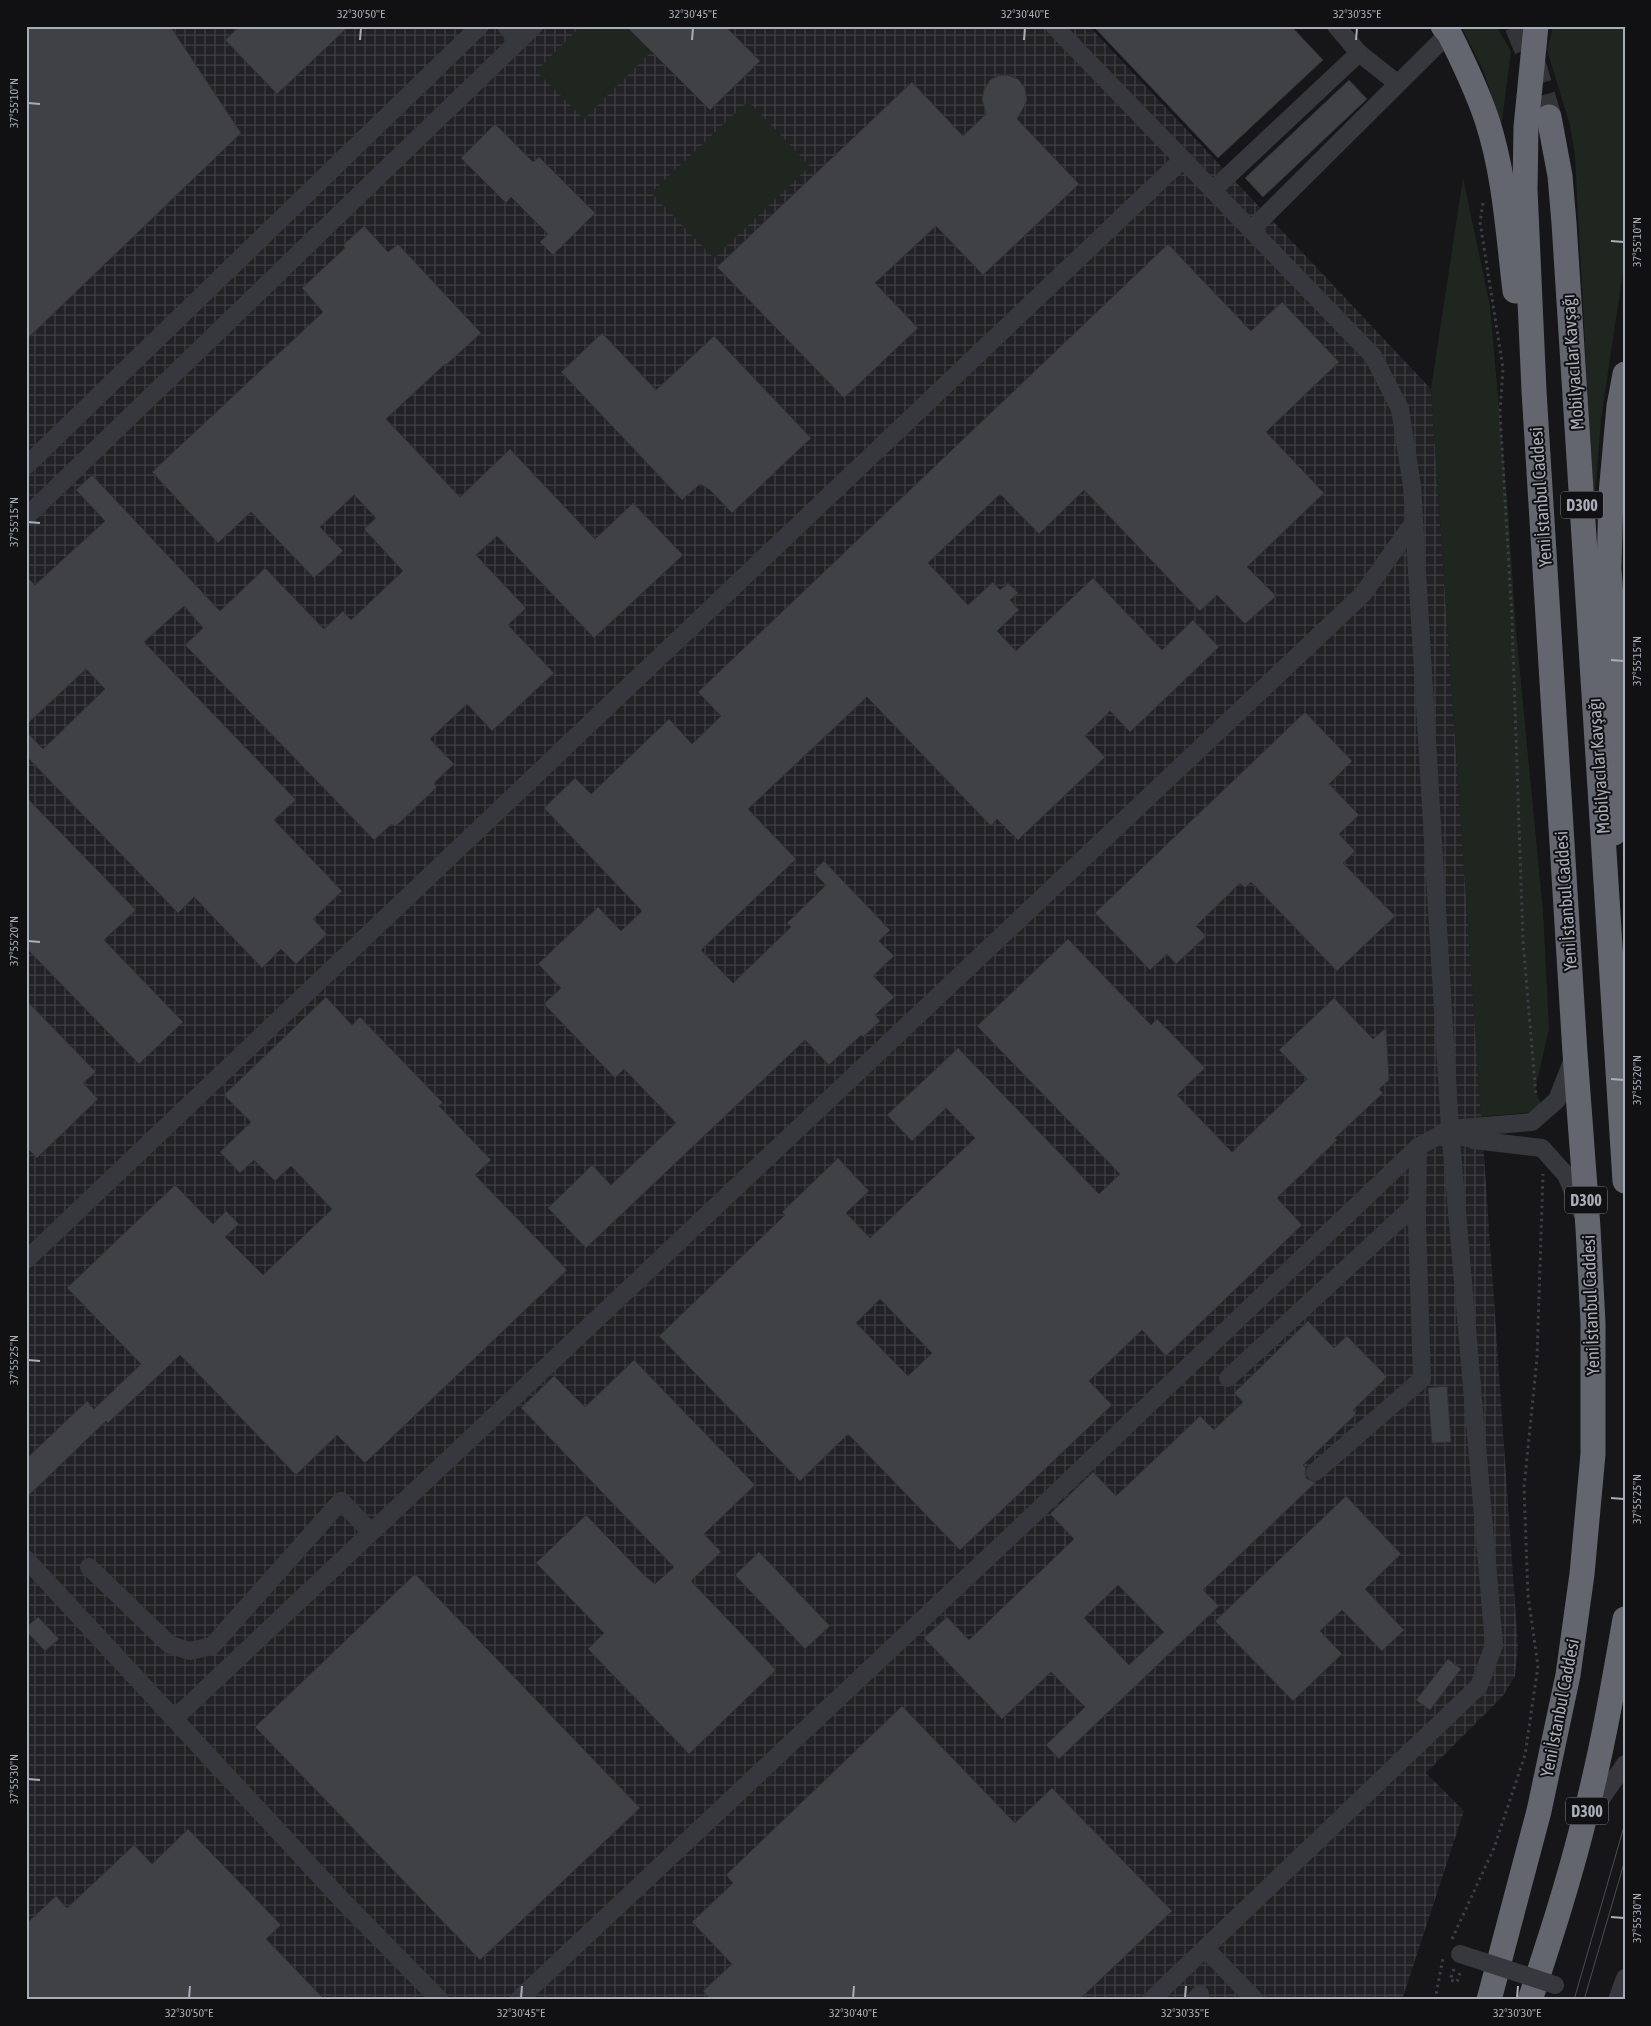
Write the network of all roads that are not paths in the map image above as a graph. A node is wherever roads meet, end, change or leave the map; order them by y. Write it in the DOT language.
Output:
graph roads {
  1 [pos="480,26"];
  2 [pos="506,26"];
  3 [pos="534,26"];
  4 [pos="1054,26"];
  5 [pos="1336,26"];
  6 [pos="1536,26"];
  7 [pos="1543,26"];
  8 [pos="1446,29"];
  9 [pos="518,41"];
  10 [pos="1359,53"];
  11 [pos="1397,83"];
  12 [pos="1529,90"];
  13 [pos="1550,117"];
  14 [pos="1183,159"];
  15 [pos="1213,190"];
  16 [pos="1251,230"];
  17 [pos="1625,374"];
  18 [pos="1534,391"];
  19 [pos="26,466"];
  20 [pos="26,517"];
  21 [pos="1414,522"];
  22 [pos="1607,895"];
  23 [pos="1575,1053"];
  24 [pos="1450,1129"];
  25 [pos="1418,1147"];
  26 [pos="1625,1181"];
  27 [pos="1418,1203"];
  28 [pos="1588,1228"];
  29 [pos="26,1260"];
  30 [pos="1228,1378"];
  31 [pos="1316,1472"];
  32 [pos="371,1532"];
  33 [pos="26,1560"];
  34 [pos="89,1567"];
  35 [pos="1625,1619"];
  36 [pos="174,1719"];
  37 [pos="1625,1764"];
  38 [pos="1584,1823"];
  39 [pos="1205,1948"];
  40 [pos="1451,1951"];
  41 [pos="1625,1978"];
  42 [pos="1554,1985"];
  43 [pos="440,2000"];
  44 [pos="518,2000"];
  45 [pos="1151,2000"];
  46 [pos="1255,2000"];
  47 [pos="1489,2000"];
  48 [pos="1530,2000"];
  49 [pos="1617,2000"];
  1 -- 19 [label="street"];
  2 -- 9 [label="street"];
  3 -- 9 [label="street"];
  4 -- 14 [label="street"];
  5 -- 10 [label="street"];
  6 -- 12 [label="highway"];
  7 -- 12 [label="highway"];
  8 -- 11 [label="street"];
  8 -- 18 [label="highway, D300"];
  9 -- 20 [label="street"];
  10 -- 11 [label="street"];
  10 -- 15 [label="street"];
  11 -- 16 [label="street"];
  12 -- 18 [label="highway"];
  13 -- 22 [label="highway, Mobilyacılar Kavşağı / D300"];
  14 -- 15 [label="street"];
  14 -- 29 [label="street"];
  15 -- 16 [label="street"];
  16 -- 21 [label="street"];
  17 -- 22 [label="highway, Mobilyacılar Kavşağı"];
  18 -- 23 [label="highway, Yeni İstanbul Caddesi / D300"];
  21 -- 24 [label="street"];
  21 -- 32 [label="street"];
  22 -- 26 [label="highway, D300"];
  23 -- 24 [label="street"];
  23 -- 28 [label="highway, Yeni İstanbul Caddesi / D300"];
  24 -- 25 [label="street"];
  24 -- 28 [label="street"];
  24 -- 39 [label="street"];
  25 -- 27 [label="street"];
  25 -- 44 [label="street"];
  27 -- 30 [label="street"];
  27 -- 31 [label="street"];
  28 -- 47 [label="highway, Yeni İstanbul Caddesi / D300"];
  32 -- 34 [label="street"];
  32 -- 36 [label="street"];
  33 -- 36 [label="street"];
  35 -- 38 [label="highway, D300"];
  36 -- 43 [label="street"];
  37 -- 38 [label="street"];
  38 -- 48 [label="highway, D300"];
  39 -- 45 [label="street"];
  39 -- 46 [label="street"];
  40 -- 42 [label="street, bridge"];
  41 -- 49 [label="street"];
}
